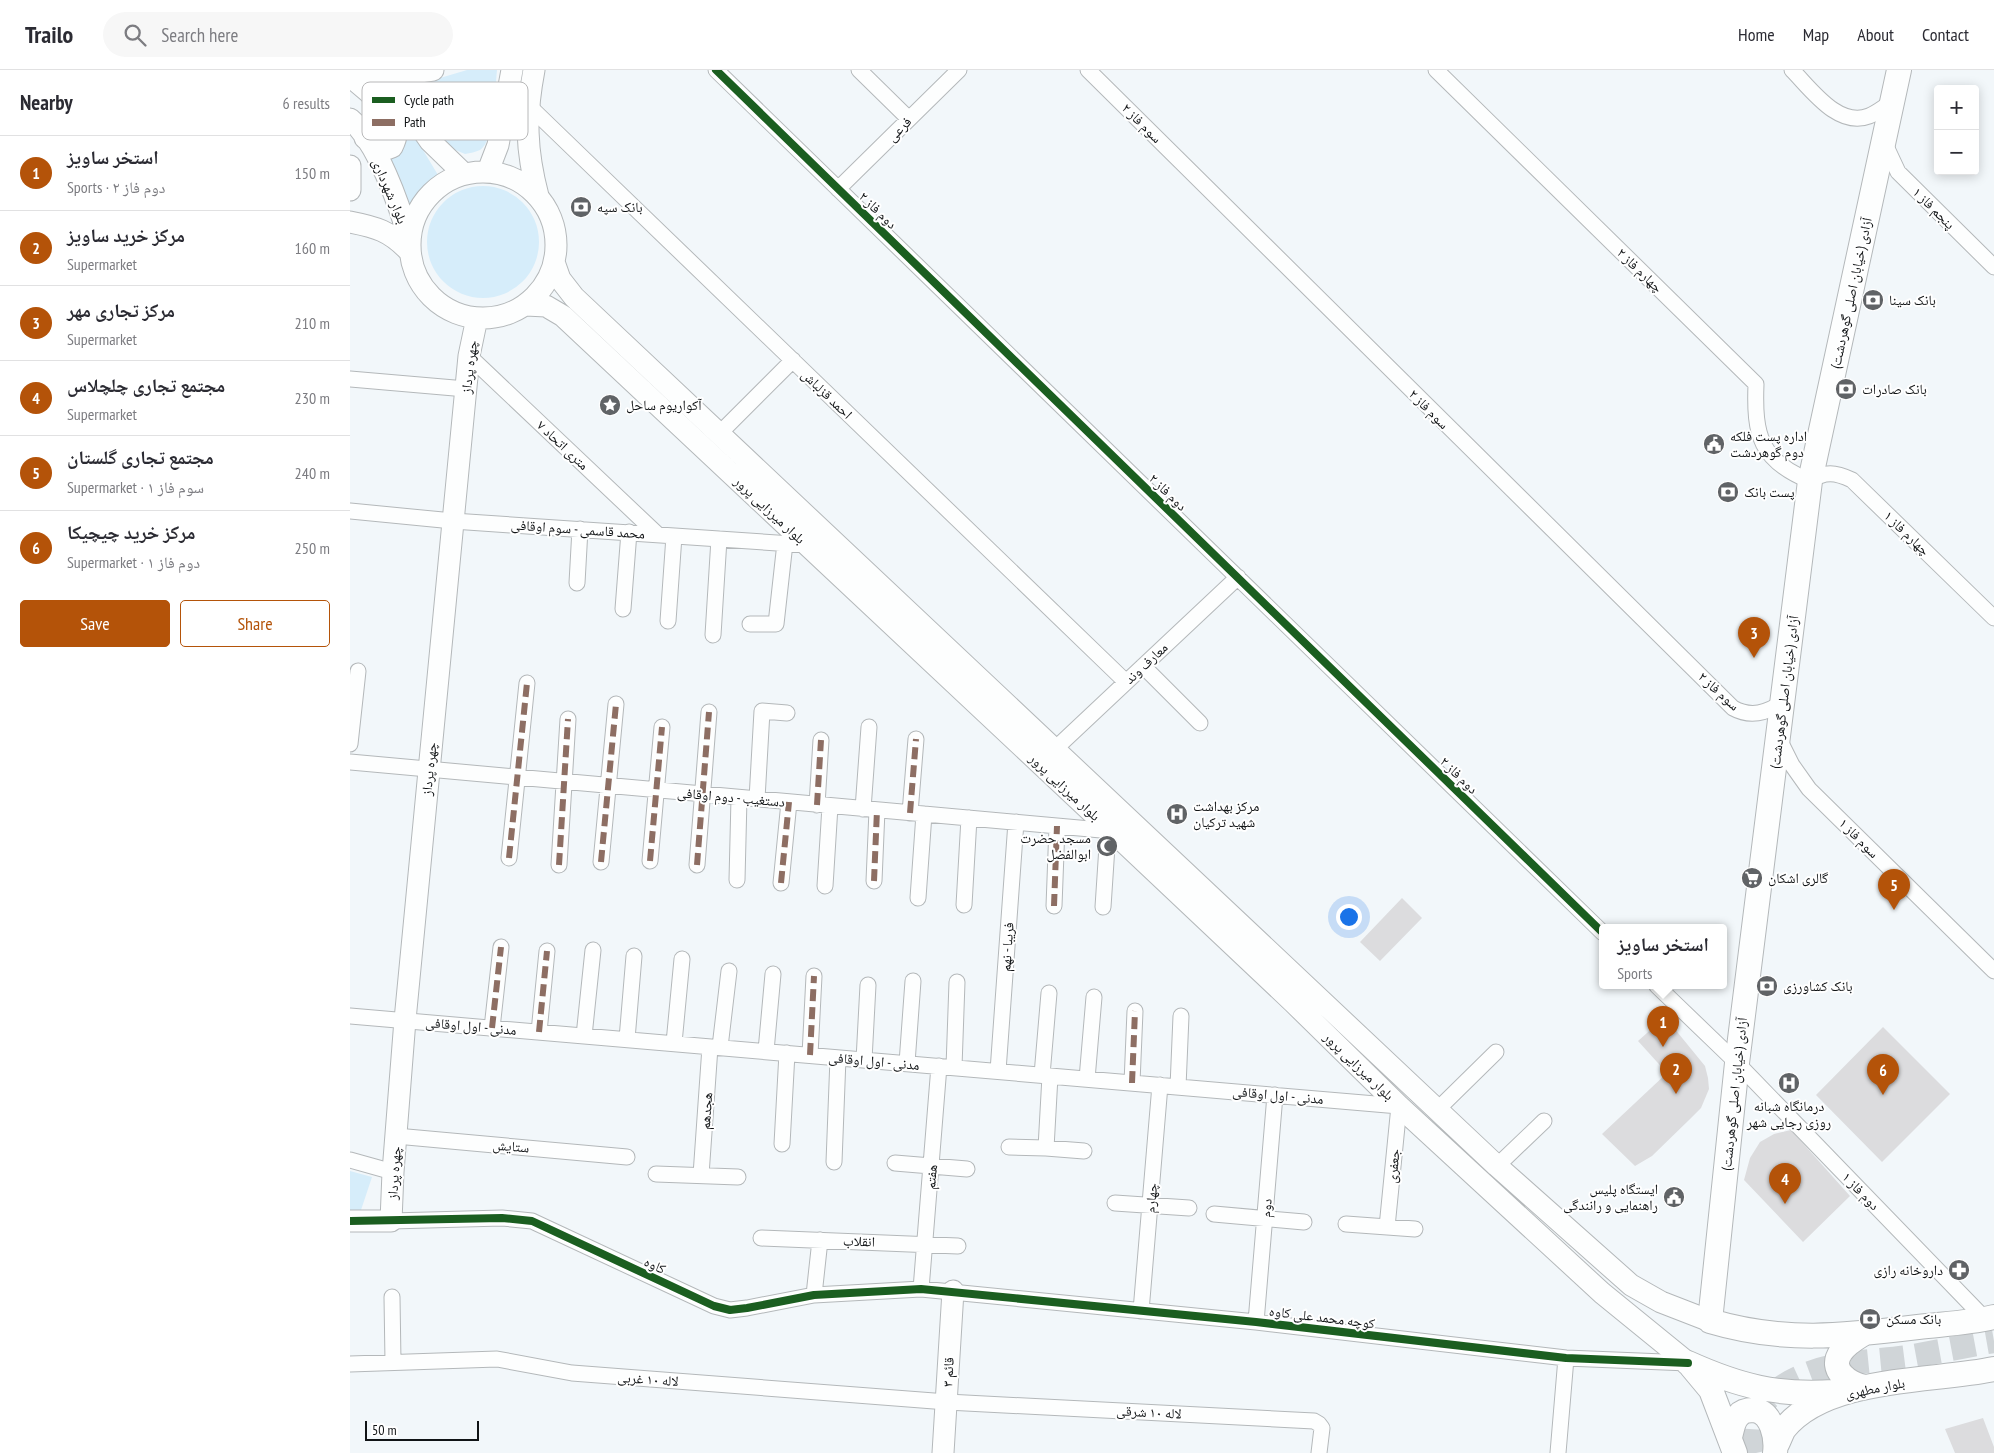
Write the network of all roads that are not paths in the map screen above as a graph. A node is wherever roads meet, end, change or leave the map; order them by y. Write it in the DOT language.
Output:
graph roads {
  1 [pos="368,70"];
  2 [pos="379,70"];
  3 [pos="433,70"];
  4 [pos="534,70"];
  5 [pos="716,70"];
  6 [pos="859,70"];
  7 [pos="959,70"];
  8 [pos="1088,70"];
  9 [pos="1436,70"];
  10 [pos="1792,70"];
  11 [pos="1899,70"];
  12 [pos="350,77"];
  13 [pos="380,82"];
  14 [pos="362,86"];
  15 [pos="1892,102"];
  16 [pos="528,106"];
  17 [pos="350,119"];
  18 [pos="909,119"];
  19 [pos="362,134"];
  20 [pos="366,140"];
  21 [pos="368,140"];
  22 [pos="395,140"];
  23 [pos="429,140"];
  24 [pos="499,140"];
  25 [pos="1884,142"];
  26 [pos="350,166"];
  27 [pos="488,172"];
  28 [pos="464,174"];
  29 [pos="838,189"];
  30 [pos="350,190"];
  31 [pos="538,196"];
  32 [pos="350,222"];
  33 [pos="409,246"];
  34 [pos="554,262"];
  35 [pos="1994,267"];
  36 [pos="526,305"];
  37 [pos="477,318"];
  38 [pos="469,356"];
  39 [pos="793,360"];
  40 [pos="350,379"];
  41 [pos="466,389"];
  42 [pos="719,434"];
  43 [pos="1810,481"];
  44 [pos="350,511"];
  45 [pos="453,521"];
  46 [pos="580,529"];
  47 [pos="629,532"];
  48 [pos="657,534"];
  49 [pos="674,536"];
  50 [pos="718,539"];
  51 [pos="785,543"];
  52 [pos="806,544"];
  53 [pos="1238,577"];
  54 [pos="577,582"];
  55 [pos="623,609"];
  56 [pos="1994,618"];
  57 [pos="668,621"];
  58 [pos="750,624"];
  59 [pos="713,635"];
  60 [pos="1143,666"];
  61 [pos="358,671"];
  62 [pos="1126,682"];
  63 [pos="527,683"];
  64 [pos="1783,702"];
  65 [pos="616,704"];
  66 [pos="709,712"];
  67 [pos="787,713"];
  68 [pos="568,719"];
  69 [pos="1200,723"];
  70 [pos="869,726"];
  71 [pos="662,727"];
  72 [pos="1779,738"];
  73 [pos="916,739"];
  74 [pos="820,740"];
  75 [pos="350,744"];
  76 [pos="1055,749"];
  77 [pos="350,762"];
  78 [pos="429,769"];
  79 [pos="517,778"];
  80 [pos="563,781"];
  81 [pos="608,786"];
  82 [pos="657,790"];
  83 [pos="703,794"];
  84 [pos="739,798"];
  85 [pos="757,799"];
  86 [pos="789,802"];
  87 [pos="823,805"];
  88 [pos="870,809"];
  89 [pos="917,814"];
  90 [pos="969,818"];
  91 [pos="1016,822"];
  92 [pos="1058,826"];
  93 [pos="1110,831"];
  94 [pos="509,858"];
  95 [pos="650,861"];
  96 [pos="601,862"];
  97 [pos="559,865"];
  98 [pos="697,865"];
  99 [pos="736,880"];
  100 [pos="874,881"];
  101 [pos="781,883"];
  102 [pos="825,886"];
  103 [pos="918,898"];
  104 [pos="964,905"];
  105 [pos="1054,906"];
  106 [pos="1103,907"];
  107 [pos="1599,929"];
  108 [pos="501,948"];
  109 [pos="593,950"];
  110 [pos="547,951"];
  111 [pos="634,956"];
  112 [pos="682,959"];
  113 [pos="728,970"];
  114 [pos="1994,971"];
  115 [pos="773,974"];
  116 [pos="814,976"];
  117 [pos="913,981"];
  118 [pos="957,982"];
  119 [pos="868,985"];
  120 [pos="1661,989"];
  121 [pos="1048,993"];
  122 [pos="1094,997"];
  123 [pos="1135,1010"];
  124 [pos="350,1016"];
  125 [pos="1181,1016"];
  126 [pos="405,1020"];
  127 [pos="492,1028"];
  128 [pos="539,1032"];
  129 [pos="584,1036"];
  130 [pos="627,1039"];
  131 [pos="674,1043"];
  132 [pos="715,1047"];
  133 [pos="766,1051"];
  134 [pos="1496,1052"];
  135 [pos="787,1053"];
  136 [pos="810,1055"];
  137 [pos="838,1058"];
  138 [pos="864,1060"];
  139 [pos="908,1063"];
  140 [pos="1737,1063"];
  141 [pos="946,1067"];
  142 [pos="998,1071"];
  143 [pos="1046,1075"];
  144 [pos="1087,1079"];
  145 [pos="1132,1083"];
  146 [pos="1160,1085"];
  147 [pos="1178,1086"];
  148 [pos="1275,1095"];
  149 [pos="1399,1106"];
  150 [pos="1438,1109"];
  151 [pos="1544,1121"];
  152 [pos="396,1136"];
  153 [pos="782,1144"];
  154 [pos="1010,1147"];
  155 [pos="1046,1148"];
  156 [pos="1084,1151"];
  157 [pos="627,1157"];
  158 [pos="350,1160"];
  159 [pos="834,1162"];
  160 [pos="895,1163"];
  161 [pos="932,1166"];
  162 [pos="1497,1166"];
  163 [pos="967,1169"];
  164 [pos="393,1172"];
  165 [pos="656,1174"];
  166 [pos="701,1175"];
  167 [pos="738,1177"];
  168 [pos="1115,1203"];
  169 [pos="1151,1205"];
  170 [pos="1189,1208"];
  171 [pos="1214,1214"];
  172 [pos="1265,1218"];
  173 [pos="350,1221"];
  174 [pos="391,1222"];
  175 [pos="1304,1222"];
  176 [pos="1346,1224"];
  177 [pos="1387,1227"];
  178 [pos="1415,1229"];
  179 [pos="761,1238"];
  180 [pos="820,1240"];
  181 [pos="925,1244"];
  182 [pos="958,1246"];
  183 [pos="921,1289"];
  184 [pos="953,1291"];
  185 [pos="814,1294"];
  186 [pos="392,1297"];
  187 [pos="1141,1310"];
  188 [pos="1990,1318"];
  189 [pos="1710,1320"];
  190 [pos="1256,1322"];
  191 [pos="1862,1334"];
  192 [pos="1566,1358"];
  193 [pos="393,1362"];
  194 [pos="1688,1363"];
  195 [pos="350,1364"];
  196 [pos="1994,1369"];
  197 [pos="1858,1389"];
  198 [pos="947,1402"];
  199 [pos="1733,1445"];
  200 [pos="1776,1450"];
  201 [pos="943,1453"];
  202 [pos="1319,1453"];
  203 [pos="1558,1453"];
  1 -- 13 [label="main road"];
  2 -- 3 [label="main road"];
  4 -- 16 [label="main road"];
  5 -- 29 [label="street, دوم فاز ۲"];
  6 -- 18 [label="street"];
  7 -- 18 [label="street, فرعی"];
  8 -- 64 [label="street, سوم فاز ۲"];
  9 -- 43 [label="street, چهارم فاز ۲"];
  10 -- 15 [label="street"];
  11 -- 15 [label="main road, آزادی (خیابان اصلی گوهردشت)"];
  12 -- 14 [label="main road"];
  15 -- 25 [label="main road, آزادی (خیابان اصلی گوهردشت)"];
  16 -- 31 [label="main road"];
  16 -- 39 [label="street, احمد قزلباش"];
  17 -- 19 [label="main road, بلوار شهرداری"];
  18 -- 29 [label="street, فرعی"];
  20 -- 33 [label="main road, بلوار شهرداری"];
  21 -- 22 [label="main road"];
  23 -- 28 [label="main road"];
  24 -- 27 [label="main road"];
  25 -- 35 [label="street, پنجم فاز ۱"];
  25 -- 43 [label="main road, آزادی (خیابان اصلی گوهردشت)"];
  26 -- 30 [label="main road"];
  27 -- 28 [label="main road"];
  27 -- 31 [label="main road"];
  28 -- 33 [label="main road"];
  29 -- 53 [label="street, دوم فاز ۲"];
  31 -- 34 [label="main road"];
  32 -- 33 [label="main road"];
  33 -- 37 [label="main road"];
  34 -- 36 [label="main road"];
  34 -- 42 [label="main road, بلوار میرزایی پرور"];
  36 -- 37 [label="main road"];
  36 -- 52 [label="main road, بلوار میرزایی پرور"];
  37 -- 38 [label="main road, چهره پرداز"];
  38 -- 41 [label="main road, چهره پرداز"];
  38 -- 48 [label="street, ۷ متری اتحاد"];
  39 -- 42 [label="street"];
  39 -- 62 [label="street, احمد قزلباش"];
  40 -- 41 [label="street"];
  41 -- 45 [label="main road, چهره پرداز"];
  42 -- 76 [label="main road, بلوار میرزایی پرور"];
  43 -- 56 [label="street, چهارم فاز ۱"];
  43 -- 64 [label="main road, آزادی (خیابان اصلی گوهردشت)"];
  44 -- 45 [label="street, محمد قاسمی - سوم اوقافی"];
  45 -- 46 [label="street, محمد قاسمی - سوم اوقافی"];
  45 -- 78 [label="main road, چهره پرداز"];
  46 -- 47 [label="street, محمد قاسمی - سوم اوقافی"];
  46 -- 54 [label="street"];
  47 -- 48 [label="street, محمد قاسمی - سوم اوقافی"];
  47 -- 55 [label="street"];
  48 -- 49 [label="street, محمد قاسمی - سوم اوقافی"];
  49 -- 50 [label="street, محمد قاسمی - سوم اوقافی"];
  49 -- 57 [label="street"];
  50 -- 51 [label="street, محمد قاسمی - سوم اوقافی"];
  50 -- 59 [label="street"];
  51 -- 52 [label="street, محمد قاسمی - سوم اوقافی"];
  51 -- 58 [label="street"];
  52 -- 93 [label="main road, بلوار میرزایی پرور"];
  53 -- 60 [label="street, معارف وند"];
  53 -- 107 [label="street, دوم فاز ۲"];
  60 -- 62 [label="street, معارف وند"];
  60 -- 69 [label="street"];
  61 -- 75 [label="street"];
  62 -- 76 [label="street, معارف وند"];
  63 -- 79 [label="street"];
  64 -- 72 [label="main road, آزادی (خیابان اصلی گوهردشت)"];
  65 -- 81 [label="street"];
  66 -- 83 [label="street"];
  67 -- 85 [label="street"];
  68 -- 80 [label="street"];
  70 -- 88 [label="street"];
  71 -- 82 [label="street"];
  72 -- 114 [label="street, سوم فاز ۱"];
  72 -- 140 [label="main road, آزادی (خیابان اصلی گوهردشت)"];
  73 -- 89 [label="street"];
  74 -- 87 [label="street"];
  76 -- 150 [label="main road, بلوار میرزایی پرور"];
  77 -- 78 [label="street, دستغیب - دوم اوقافی"];
  78 -- 79 [label="street, دستغیب - دوم اوقافی"];
  78 -- 126 [label="main road, چهره پرداز"];
  79 -- 80 [label="street, دستغیب - دوم اوقافی"];
  79 -- 94 [label="street"];
  80 -- 81 [label="street, دستغیب - دوم اوقافی"];
  80 -- 97 [label="street"];
  81 -- 82 [label="street, دستغیب - دوم اوقافی"];
  81 -- 96 [label="street"];
  82 -- 83 [label="street, دستغیب - دوم اوقافی"];
  82 -- 95 [label="street"];
  83 -- 84 [label="street, دستغیب - دوم اوقافی"];
  83 -- 98 [label="street"];
  84 -- 85 [label="street, دستغیب - دوم اوقافی"];
  84 -- 99 [label="street"];
  85 -- 86 [label="street, دستغیب - دوم اوقافی"];
  86 -- 87 [label="street, دستغیب - دوم اوقافی"];
  86 -- 101 [label="street"];
  87 -- 88 [label="street, دستغیب - دوم اوقافی"];
  87 -- 102 [label="street"];
  88 -- 89 [label="street, دستغیب - دوم اوقافی"];
  88 -- 100 [label="street"];
  89 -- 90 [label="street, دستغیب - دوم اوقافی"];
  89 -- 103 [label="street"];
  90 -- 91 [label="street, دستغیب - دوم اوقافی"];
  90 -- 104 [label="street"];
  91 -- 92 [label="street, دستغیب - دوم اوقافی"];
  91 -- 142 [label="street, فریبا - نهم"];
  92 -- 93 [label="street, دستغیب - دوم اوقافی"];
  92 -- 105 [label="street"];
  93 -- 106 [label="street"];
  93 -- 149 [label="main road, بلوار میرزایی پرور"];
  108 -- 127 [label="street"];
  109 -- 129 [label="street"];
  110 -- 128 [label="street"];
  111 -- 130 [label="street"];
  112 -- 131 [label="street"];
  113 -- 132 [label="street, هجدهم"];
  115 -- 133 [label="street"];
  116 -- 136 [label="street"];
  117 -- 139 [label="street"];
  118 -- 141 [label="street, هفتم"];
  119 -- 138 [label="street"];
  120 -- 140 [label="street"];
  121 -- 143 [label="street"];
  122 -- 144 [label="street"];
  123 -- 145 [label="street"];
  124 -- 126 [label="street, مدنی - اول اوقافی"];
  125 -- 147 [label="street"];
  126 -- 127 [label="street, مدنی - اول اوقافی"];
  126 -- 152 [label="main road, چهره پرداز"];
  127 -- 128 [label="street, مدنی - اول اوقافی"];
  128 -- 129 [label="street, مدنی - اول اوقافی"];
  129 -- 130 [label="street, مدنی - اول اوقافی"];
  130 -- 131 [label="street, مدنی - اول اوقافی"];
  131 -- 132 [label="street, مدنی - اول اوقافی"];
  132 -- 133 [label="street, مدنی - اول اوقافی"];
  132 -- 166 [label="street, هجدهم"];
  133 -- 135 [label="street, مدنی - اول اوقافی"];
  134 -- 150 [label="street"];
  135 -- 136 [label="street, مدنی - اول اوقافی"];
  135 -- 153 [label="street"];
  136 -- 137 [label="street, مدنی - اول اوقافی"];
  137 -- 138 [label="street, مدنی - اول اوقافی"];
  137 -- 159 [label="street"];
  138 -- 139 [label="street, مدنی - اول اوقافی"];
  139 -- 141 [label="street, مدنی - اول اوقافی"];
  140 -- 188 [label="street, دوم فاز ۱"];
  140 -- 189 [label="main road, آزادی (خیابان اصلی گوهردشت)"];
  141 -- 142 [label="street, مدنی - اول اوقافی"];
  141 -- 161 [label="street, هفتم"];
  142 -- 143 [label="street, مدنی - اول اوقافی"];
  143 -- 144 [label="street, مدنی - اول اوقافی"];
  143 -- 155 [label="street"];
  144 -- 145 [label="street, مدنی - اول اوقافی"];
  145 -- 146 [label="street, مدنی - اول اوقافی"];
  146 -- 147 [label="street, مدنی - اول اوقافی"];
  146 -- 169 [label="street, چهارم"];
  147 -- 148 [label="street, مدنی - اول اوقافی"];
  148 -- 149 [label="street, مدنی - اول اوقافی"];
  148 -- 172 [label="street, دوم"];
  149 -- 177 [label="street, جعفری"];
  149 -- 194 [label="main road, بلوار میرزایی پرور"];
  150 -- 162 [label="main road, بلوار میرزایی پرور"];
  151 -- 162 [label="street"];
  152 -- 157 [label="street, ستایش"];
  152 -- 164 [label="main road, چهره پرداز"];
  154 -- 155 [label="street"];
  155 -- 156 [label="street"];
  158 -- 164 [label="street"];
  160 -- 161 [label="street"];
  161 -- 163 [label="street"];
  161 -- 181 [label="street, هفتم"];
  162 -- 189 [label="main road, بلوار میرزایی پرور"];
  164 -- 174 [label="main road, چهره پرداز"];
  165 -- 166 [label="street"];
  166 -- 167 [label="street"];
  168 -- 169 [label="street"];
  169 -- 170 [label="street"];
  169 -- 187 [label="street, چهارم"];
  171 -- 172 [label="street"];
  172 -- 175 [label="street"];
  172 -- 190 [label="street, دوم"];
  173 -- 174 [label="main road, کاوه"];
  174 -- 185 [label="street, کاوه"];
  176 -- 177 [label="street"];
  177 -- 178 [label="street"];
  179 -- 180 [label="street, انقلاب"];
  180 -- 181 [label="street, انقلاب"];
  180 -- 185 [label="street"];
  181 -- 182 [label="street, انقلاب"];
  181 -- 183 [label="street, هفتم"];
  183 -- 184 [label="street, کاوه"];
  183 -- 185 [label="street, کاوه"];
  184 -- 187 [label="street, کوچه محمد علی کاوه"];
  184 -- 198 [label="main road, قائم ۳"];
  186 -- 193 [label="street"];
  187 -- 190 [label="street, کوچه محمد علی کاوه"];
  188 -- 191 [label="main road"];
  189 -- 191 [label="main road"];
  190 -- 192 [label="street, کوچه محمد علی کاوه"];
  191 -- 197 [label="main road"];
  192 -- 194 [label="street, کوچه محمد علی کاوه"];
  192 -- 203 [label="street"];
  193 -- 195 [label="street, لاله ۱۰ غربی"];
  193 -- 198 [label="street, لاله ۱۰ غربی"];
  194 -- 197 [label="main road"];
  194 -- 199 [label="main road"];
  196 -- 197 [label="main road, بلوار مطهری"];
  197 -- 200 [label="main road, بلوار مطهری"];
  198 -- 201 [label="main road, قائم ۳"];
  198 -- 202 [label="street, لاله ۱۰ شرقی"];
  199 -- 200 [label="main road"];
}
